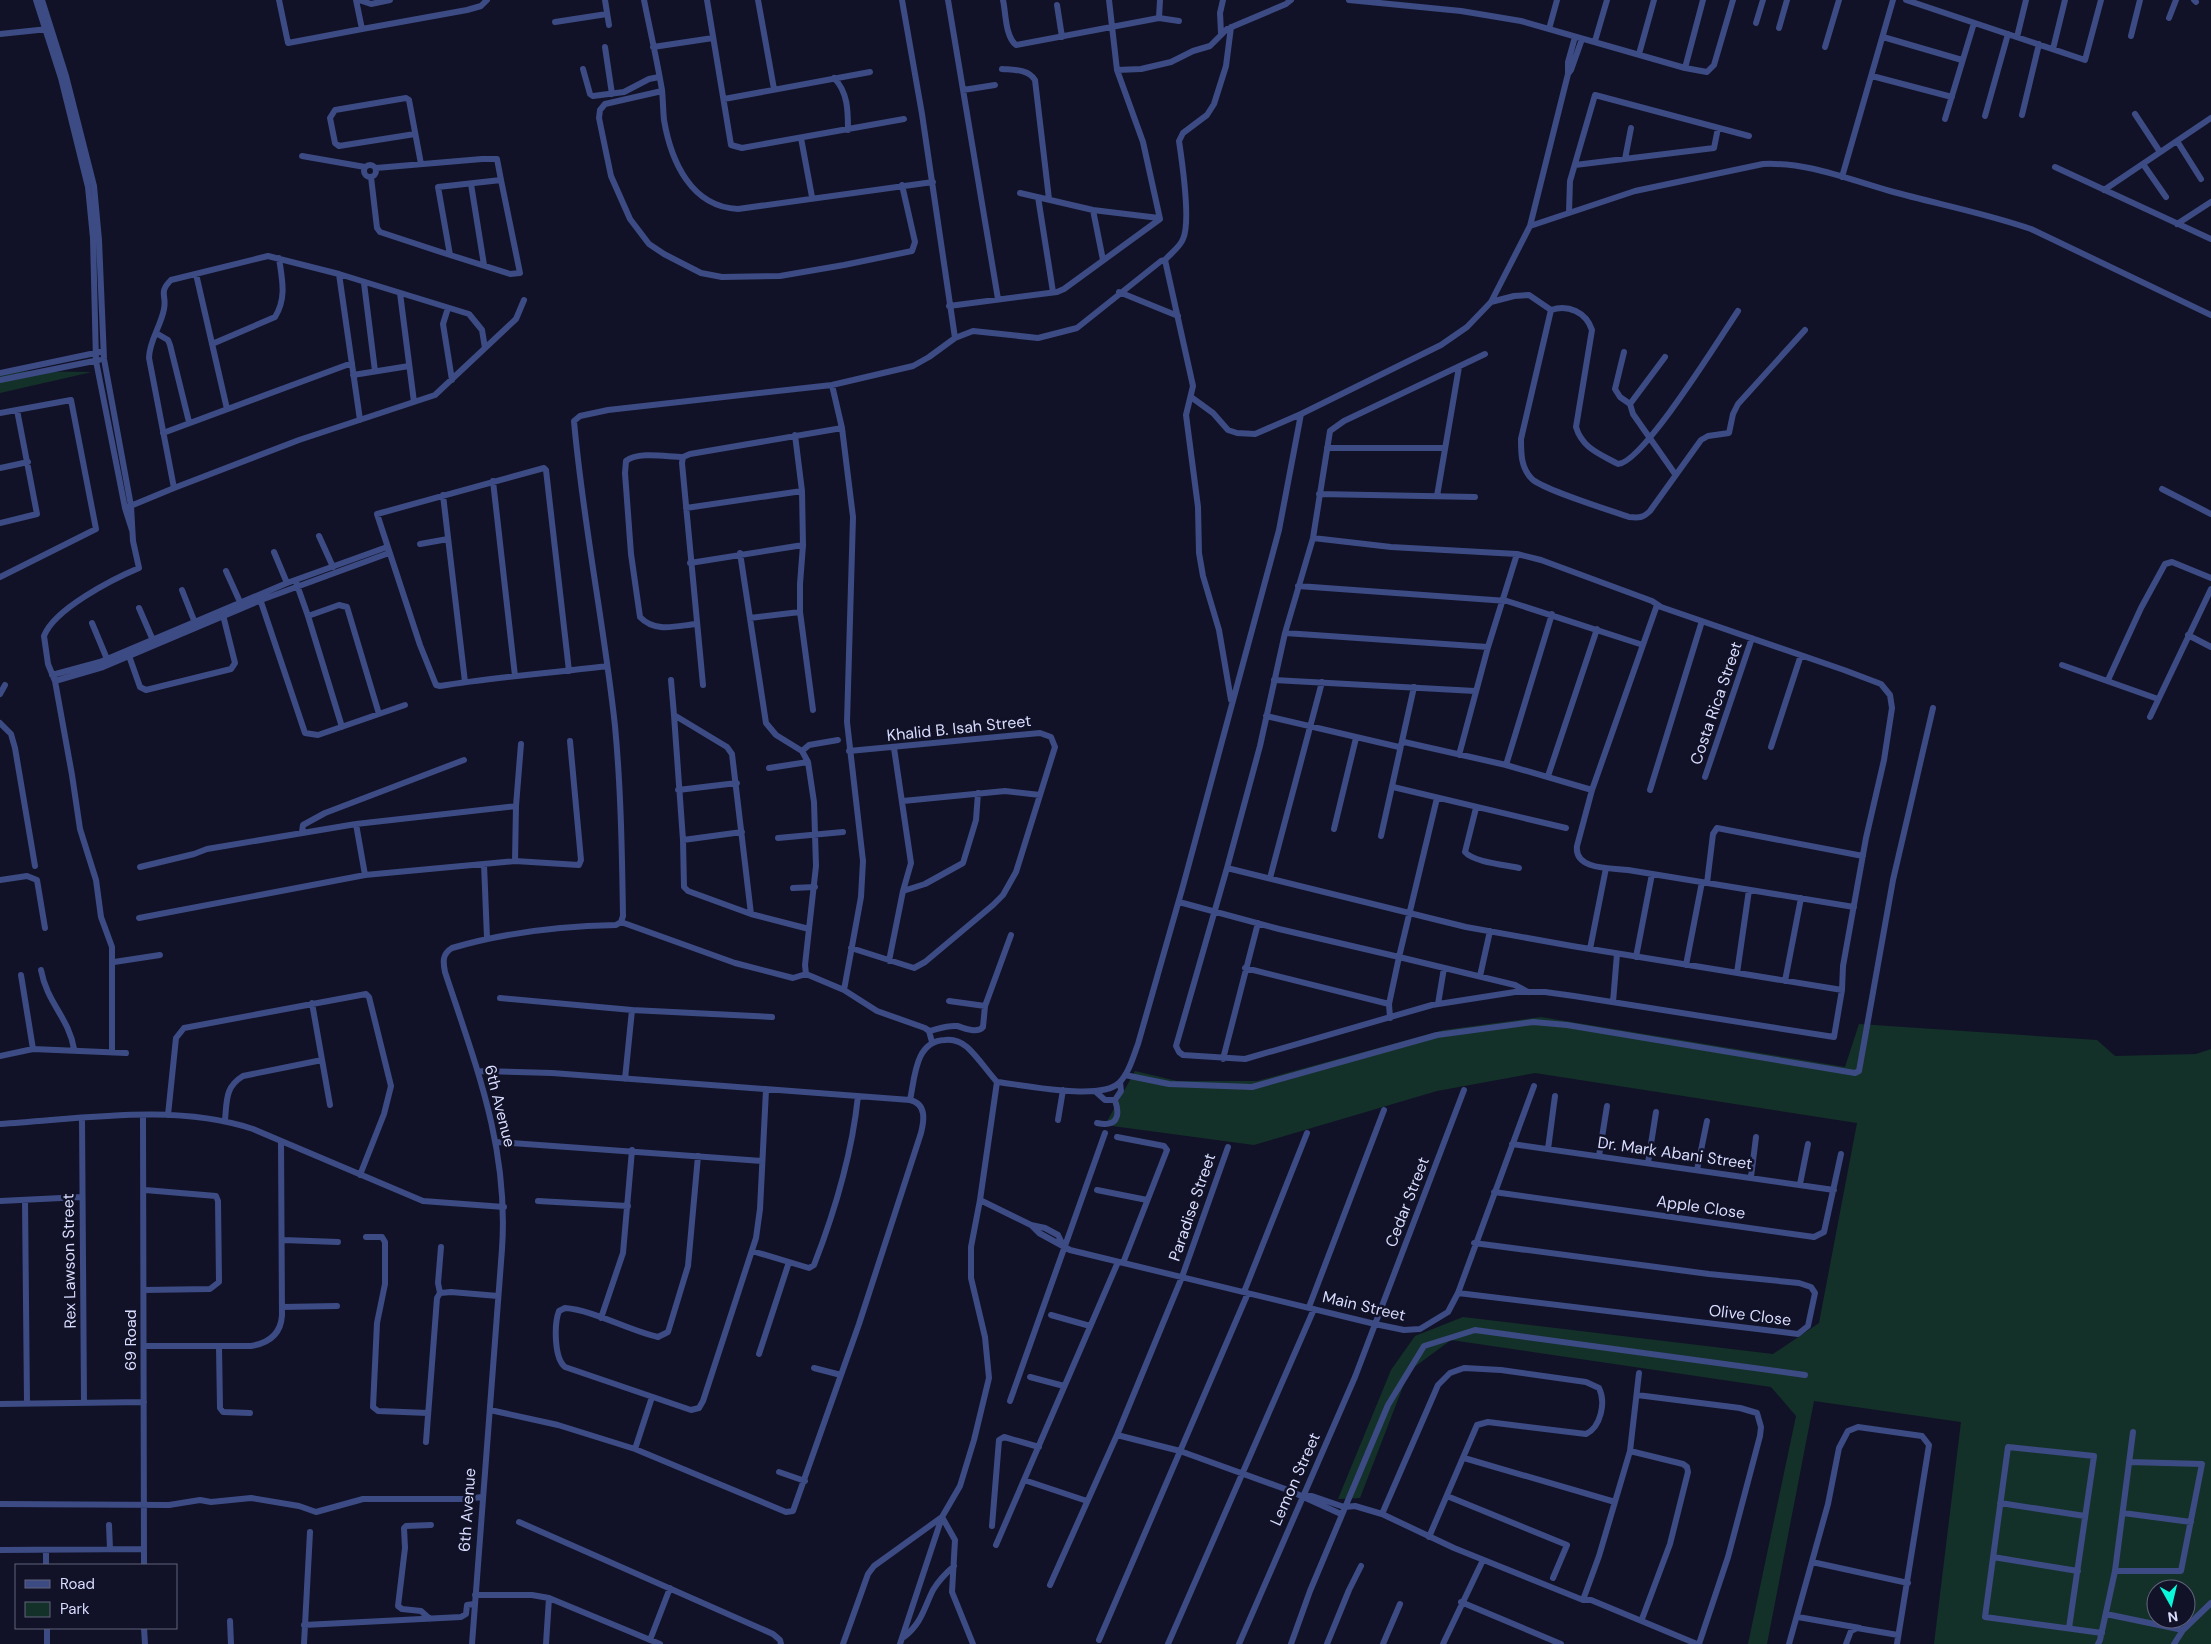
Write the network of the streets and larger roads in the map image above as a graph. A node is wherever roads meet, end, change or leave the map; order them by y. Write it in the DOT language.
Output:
graph roads {
  1 [pos="36,0"];
  2 [pos="42,0"];
  3 [pos="279,0"];
  4 [pos="358,0"];
  5 [pos="390,0"];
  6 [pos="487,0"];
  7 [pos="605,0"];
  8 [pos="644,0"];
  9 [pos="707,0"];
  10 [pos="758,0"];
  11 [pos="902,0"];
  12 [pos="948,0"];
  13 [pos="1003,0"];
  14 [pos="1109,0"];
  15 [pos="1160,0"];
  16 [pos="1223,0"];
  17 [pos="1291,0"];
  18 [pos="1349,0"];
  19 [pos="1557,0"];
  20 [pos="1607,0"];
  21 [pos="1654,0"];
  22 [pos="1703,0"];
  23 [pos="1733,0"];
  24 [pos="1763,0"];
  25 [pos="1786,0"];
  26 [pos="1839,0"];
  27 [pos="1893,0"];
  28 [pos="1906,0"];
  29 [pos="2026,0"];
  30 [pos="2065,0"];
  31 [pos="2101,0"];
  32 [pos="2140,0"];
  33 [pos="2176,0"];
  34 [pos="1057,5"];
  35 [pos="607,14"];
  36 [pos="1159,18"];
  37 [pos="2169,18"];
  38 [pos="1179,21"];
  39 [pos="555,22"];
  40 [pos="1756,23"];
  41 [pos="1974,23"];
  42 [pos="609,24"];
  43 [pos="1112,26"];
  44 [pos="1231,27"];
  45 [pos="48,28"];
  46 [pos="1779,28"];
  47 [pos="362,29"];
  48 [pos="1549,29"];
  49 [pos="0,34"];
  50 [pos="1221,34"];
  51 [pos="2008,34"];
  52 [pos="2131,36"];
  53 [pos="1062,37"];
  54 [pos="1883,37"];
  55 [pos="2017,37"];
  56 [pos="713,38"];
  57 [pos="1578,38"];
  58 [pos="1595,42"];
  59 [pos="2039,44"];
  60 [pos="605,47"];
  61 [pos="653,47"];
  62 [pos="1825,47"];
  63 [pos="2053,49"];
  64 [pos="1639,54"];
  65 [pos="1962,60"];
  66 [pos="1684,68"];
  67 [pos="583,69"];
  68 [pos="1002,70"];
  69 [pos="1117,70"];
  70 [pos="870,72"];
  71 [pos="659,76"];
  72 [pos="1872,76"];
  73 [pos="834,78"];
  74 [pos="995,85"];
  75 [pos="774,89"];
  76 [pos="963,90"];
  77 [pos="662,91"];
  78 [pos="612,94"];
  79 [pos="1952,97"];
  80 [pos="724,99"];
  81 [pos="2135,114"];
  82 [pos="2022,115"];
  83 [pos="1985,116"];
  84 [pos="2211,118"];
  85 [pos="904,119"];
  86 [pos="1945,119"];
  87 [pos="1632,128"];
  88 [pos="1718,128"];
  89 [pos="848,130"];
  90 [pos="415,134"];
  91 [pos="1749,136"];
  92 [pos="801,138"];
  93 [pos="2177,141"];
  94 [pos="2160,152"];
  95 [pos="302,156"];
  96 [pos="1625,159"];
  97 [pos="421,164"];
  98 [pos="2143,164"];
  99 [pos="1575,165"];
  100 [pos="365,167"];
  101 [pos="2055,167"];
  102 [pos="376,168"];
  103 [pos="372,177"];
  104 [pos="1842,177"];
  105 [pos="2201,179"];
  106 [pos="501,180"];
  107 [pos="933,182"];
  108 [pos="471,184"];
  109 [pos="902,185"];
  110 [pos="2104,190"];
  111 [pos="1020,193"];
  112 [pos="1038,197"];
  113 [pos="812,198"];
  114 [pos="2166,198"];
  115 [pos="1049,200"];
  116 [pos="2211,202"];
  117 [pos="1093,210"];
  118 [pos="1569,212"];
  119 [pos="1159,218"];
  120 [pos="2177,224"];
  121 [pos="1530,226"];
  122 [pos="2211,240"];
  123 [pos="450,255"];
  124 [pos="279,258"];
  125 [pos="1104,260"];
  126 [pos="1165,260"];
  127 [pos="484,265"];
  128 [pos="196,274"];
  129 [pos="339,274"];
  130 [pos="364,283"];
  131 [pos="1053,292"];
  132 [pos="1119,292"];
  133 [pos="400,293"];
  134 [pos="998,299"];
  135 [pos="524,300"];
  136 [pos="1491,302"];
  137 [pos="949,306"];
  138 [pos="448,308"];
  139 [pos="1551,310"];
  140 [pos="1738,311"];
  141 [pos="1178,316"];
  142 [pos="2211,316"];
  143 [pos="1804,330"];
  144 [pos="156,333"];
  145 [pos="954,338"];
  146 [pos="212,344"];
  147 [pos="486,348"];
  148 [pos="104,351"];
  149 [pos="1624,352"];
  150 [pos="96,353"];
  151 [pos="1486,354"];
  152 [pos="1665,357"];
  153 [pos="104,359"];
  154 [pos="96,361"];
  155 [pos="352,363"];
  156 [pos="409,366"];
  157 [pos="1459,367"];
  158 [pos="375,371"];
  159 [pos="0,373"];
  160 [pos="353,375"];
  161 [pos="0,380"];
  162 [pos="452,380"];
  163 [pos="832,385"];
  164 [pos="1191,397"];
  165 [pos="414,402"];
  166 [pos="1630,404"];
  167 [pos="227,408"];
  168 [pos="16,410"];
  169 [pos="0,413"];
  170 [pos="1301,414"];
  171 [pos="360,420"];
  172 [pos="189,422"];
  173 [pos="842,428"];
  174 [pos="163,432"];
  175 [pos="795,435"];
  176 [pos="1650,436"];
  177 [pos="1327,448"];
  178 [pos="1445,448"];
  179 [pos="683,457"];
  180 [pos="28,462"];
  181 [pos="0,468"];
  182 [pos="1675,474"];
  183 [pos="493,481"];
  184 [pos="174,488"];
  185 [pos="2162,489"];
  186 [pos="802,490"];
  187 [pos="1319,494"];
  188 [pos="443,495"];
  189 [pos="1437,496"];
  190 [pos="1475,497"];
  191 [pos="128,507"];
  192 [pos="686,508"];
  193 [pos="2210,512"];
  194 [pos="0,523"];
  195 [pos="319,536"];
  196 [pos="1312,538"];
  197 [pos="448,539"];
  198 [pos="420,544"];
  199 [pos="803,545"];
  200 [pos="388,550"];
  201 [pos="274,552"];
  202 [pos="740,554"];
  203 [pos="1517,554"];
  204 [pos="690,563"];
  205 [pos="333,567"];
  206 [pos="226,571"];
  207 [pos="0,577"];
  208 [pos="2211,578"];
  209 [pos="287,583"];
  210 [pos="296,583"];
  211 [pos="1298,586"];
  212 [pos="2211,589"];
  213 [pos="182,590"];
  214 [pos="260,597"];
  215 [pos="1503,601"];
  216 [pos="240,602"];
  217 [pos="1657,605"];
  218 [pos="139,608"];
  219 [pos="800,612"];
  220 [pos="222,613"];
  221 [pos="1552,614"];
  222 [pos="308,616"];
  223 [pos="750,618"];
  224 [pos="1702,621"];
  225 [pos="92,623"];
  226 [pos="196,623"];
  227 [pos="696,624"];
  228 [pos="1597,630"];
  229 [pos="1285,633"];
  230 [pos="2188,635"];
  231 [pos="152,638"];
  232 [pos="1752,638"];
  233 [pos="1642,645"];
  234 [pos="1488,647"];
  235 [pos="2211,647"];
  236 [pos="128,653"];
  237 [pos="1801,655"];
  238 [pos="108,659"];
  239 [pos="2062,665"];
  240 [pos="607,666"];
  241 [pos="569,671"];
  242 [pos="515,676"];
  243 [pos="54,678"];
  244 [pos="671,680"];
  245 [pos="1274,680"];
  246 [pos="2108,680"];
  247 [pos="466,682"];
  248 [pos="1322,682"];
  249 [pos="5,685"];
  250 [pos="703,685"];
  251 [pos="1414,687"];
  252 [pos="1475,691"];
  253 [pos="0,694"];
  254 [pos="2158,699"];
  255 [pos="1232,704"];
  256 [pos="405,705"];
  257 [pos="1932,708"];
  258 [pos="813,710"];
  259 [pos="380,714"];
  260 [pos="674,714"];
  261 [pos="1266,716"];
  262 [pos="2150,716"];
  263 [pos="0,723"];
  264 [pos="1311,726"];
  265 [pos="342,727"];
  266 [pos="1356,738"];
  267 [pos="838,740"];
  268 [pos="570,741"];
  269 [pos="1404,742"];
  270 [pos="521,744"];
  271 [pos="1771,747"];
  272 [pos="894,748"];
  273 [pos="802,750"];
  274 [pos="849,751"];
  275 [pos="1459,755"];
  276 [pos="464,760"];
  277 [pos="808,762"];
  278 [pos="1506,765"];
  279 [pos="769,768"];
  280 [pos="1548,776"];
  281 [pos="1705,777"];
  282 [pos="737,783"];
  283 [pos="1393,787"];
  284 [pos="678,790"];
  285 [pos="1592,790"];
  286 [pos="1650,790"];
  287 [pos="978,793"];
  288 [pos="1040,795"];
  289 [pos="1437,798"];
  290 [pos="902,801"];
  291 [pos="516,806"];
  292 [pos="1476,808"];
  293 [pos="356,824"];
  294 [pos="1566,828"];
  295 [pos="1334,829"];
  296 [pos="302,832"];
  297 [pos="742,832"];
  298 [pos="843,832"];
  299 [pos="816,835"];
  300 [pos="1381,836"];
  301 [pos="778,838"];
  302 [pos="683,840"];
  303 [pos="1863,856"];
  304 [pos="515,861"];
  305 [pos="484,864"];
  306 [pos="36,866"];
  307 [pos="140,867"];
  308 [pos="1227,868"];
  309 [pos="1519,868"];
  310 [pos="1606,868"];
  311 [pos="1652,874"];
  312 [pos="365,875"];
  313 [pos="1270,878"];
  314 [pos="0,880"];
  315 [pos="1704,883"];
  316 [pos="814,887"];
  317 [pos="793,888"];
  318 [pos="1749,890"];
  319 [pos="903,891"];
  320 [pos="1801,898"];
  321 [pos="1179,902"];
  322 [pos="1854,907"];
  323 [pos="1215,912"];
  324 [pos="1409,912"];
  325 [pos="751,914"];
  326 [pos="139,918"];
  327 [pos="621,922"];
  328 [pos="1258,923"];
  329 [pos="45,928"];
  330 [pos="809,929"];
  331 [pos="1490,931"];
  332 [pos="1011,935"];
  333 [pos="487,938"];
  334 [pos="851,948"];
  335 [pos="1590,949"];
  336 [pos="1617,954"];
  337 [pos="160,955"];
  338 [pos="1398,957"];
  339 [pos="1636,957"];
  340 [pos="889,961"];
  341 [pos="114,962"];
  342 [pos="1686,965"];
  343 [pos="1245,968"];
  344 [pos="1444,968"];
  345 [pos="41,970"];
  346 [pos="1737,973"];
  347 [pos="806,974"];
  348 [pos="21,975"];
  349 [pos="1480,976"];
  350 [pos="1785,981"];
  351 [pos="844,990"];
  352 [pos="1842,990"];
  353 [pos="1530,992"];
  354 [pos="500,998"];
  355 [pos="949,1001"];
  356 [pos="1613,1002"];
  357 [pos="312,1003"];
  358 [pos="1389,1004"];
  359 [pos="1438,1004"];
  360 [pos="985,1006"];
  361 [pos="632,1010"];
  362 [pos="772,1017"];
  363 [pos="1390,1018"];
  364 [pos="929,1031"];
  365 [pos="932,1042"];
  366 [pos="33,1049"];
  367 [pos="74,1049"];
  368 [pos="112,1052"];
  369 [pos="126,1052"];
  370 [pos="0,1056"];
  371 [pos="1223,1059"];
  372 [pos="322,1060"];
  373 [pos="479,1071"];
  374 [pos="1125,1075"];
  375 [pos="625,1079"];
  376 [pos="997,1082"];
  377 [pos="1120,1082"];
  378 [pos="1534,1086"];
  379 [pos="766,1090"];
  380 [pos="1063,1090"];
  381 [pos="1464,1090"];
  382 [pos="1096,1092"];
  383 [pos="858,1096"];
  384 [pos="1555,1096"];
  385 [pos="910,1100"];
  386 [pos="1115,1100"];
  387 [pos="330,1105"];
  388 [pos="1607,1106"];
  389 [pos="1384,1110"];
  390 [pos="1656,1112"];
  391 [pos="143,1115"];
  392 [pos="168,1115"];
  393 [pos="82,1119"];
  394 [pos="225,1120"];
  395 [pos="1058,1120"];
  396 [pos="1707,1121"];
  397 [pos="1097,1123"];
  398 [pos="0,1124"];
  399 [pos="1105,1133"];
  400 [pos="1307,1133"];
  401 [pos="1116,1136"];
  402 [pos="1756,1137"];
  403 [pos="281,1141"];
  404 [pos="496,1142"];
  405 [pos="1512,1144"];
  406 [pos="1808,1144"];
  407 [pos="1228,1146"];
  408 [pos="1548,1149"];
  409 [pos="632,1150"];
  410 [pos="1841,1154"];
  411 [pos="698,1156"];
  412 [pos="1599,1156"];
  413 [pos="762,1161"];
  414 [pos="1648,1163"];
  415 [pos="1697,1170"];
  416 [pos="360,1175"];
  417 [pos="1751,1177"];
  418 [pos="1800,1184"];
  419 [pos="145,1190"];
  420 [pos="1097,1190"];
  421 [pos="1834,1190"];
  422 [pos="1494,1192"];
  423 [pos="82,1197"];
  424 [pos="25,1200"];
  425 [pos="980,1200"];
  426 [pos="1147,1200"];
  427 [pos="0,1201"];
  428 [pos="538,1201"];
  429 [pos="628,1206"];
  430 [pos="504,1208"];
  431 [pos="366,1237"];
  432 [pos="283,1240"];
  433 [pos="338,1242"];
  434 [pos="1474,1243"];
  435 [pos="441,1247"];
  436 [pos="1064,1247"];
  437 [pos="752,1251"];
  438 [pos="789,1262"];
  439 [pos="1120,1263"];
  440 [pos="1182,1277"];
  441 [pos="144,1290"];
  442 [pos="1246,1292"];
  443 [pos="440,1293"];
  444 [pos="1458,1293"];
  445 [pos="498,1296"];
  446 [pos="337,1306"];
  447 [pos="282,1307"];
  448 [pos="1312,1308"];
  449 [pos="1051,1315"];
  450 [pos="601,1318"];
  451 [pos="1375,1324"];
  452 [pos="1090,1326"];
  453 [pos="144,1346"];
  454 [pos="218,1347"];
  455 [pos="760,1354"];
  456 [pos="814,1368"];
  457 [pos="1639,1373"];
  458 [pos="842,1375"];
  459 [pos="1805,1375"];
  460 [pos="1030,1377"];
  461 [pos="1064,1386"];
  462 [pos="1637,1395"];
  463 [pos="652,1397"];
  464 [pos="1010,1401"];
  465 [pos="144,1402"];
  466 [pos="84,1403"];
  467 [pos="0,1404"];
  468 [pos="27,1404"];
  469 [pos="490,1410"];
  470 [pos="250,1413"];
  471 [pos="428,1413"];
  472 [pos="2133,1432"];
  473 [pos="1117,1435"];
  474 [pos="426,1442"];
  475 [pos="1039,1447"];
  476 [pos="635,1449"];
  477 [pos="1180,1451"];
  478 [pos="1630,1451"];
  479 [pos="1464,1458"];
  480 [pos="2130,1462"];
  481 [pos="778,1472"];
  482 [pos="1242,1474"];
  483 [pos="1024,1480"];
  484 [pos="805,1481"];
  485 [pos="1302,1496"];
  486 [pos="1447,1496"];
  487 [pos="482,1497"];
  488 [pos="1087,1501"];
  489 [pos="1615,1502"];
  490 [pos="2000,1503"];
  491 [pos="0,1504"];
  492 [pos="144,1504"];
  493 [pos="1344,1507"];
  494 [pos="2123,1513"];
  495 [pos="1341,1514"];
  496 [pos="1382,1514"];
  497 [pos="2086,1516"];
  498 [pos="942,1517"];
  499 [pos="519,1522"];
  500 [pos="2191,1522"];
  501 [pos="109,1525"];
  502 [pos="431,1525"];
  503 [pos="992,1526"];
  504 [pos="310,1532"];
  505 [pos="1429,1537"];
  506 [pos="996,1545"];
  507 [pos="110,1549"];
  508 [pos="144,1549"];
  509 [pos="0,1550"];
  510 [pos="46,1550"];
  511 [pos="1993,1557"];
  512 [pos="1483,1560"];
  513 [pos="1812,1562"];
  514 [pos="46,1564"];
  515 [pos="144,1564"];
  516 [pos="954,1566"];
  517 [pos="1361,1566"];
  518 [pos="2078,1571"];
  519 [pos="2115,1571"];
  520 [pos="1553,1578"];
  521 [pos="1908,1583"];
  522 [pos="1050,1585"];
  523 [pos="670,1588"];
  524 [pos="475,1595"];
  525 [pos="549,1598"];
  526 [pos="1583,1600"];
  527 [pos="1461,1602"];
  528 [pos="2211,1603"];
  529 [pos="474,1604"];
  530 [pos="1400,1604"];
  531 [pos="2106,1614"];
  532 [pos="1798,1617"];
  533 [pos="430,1619"];
  534 [pos="1642,1619"];
  535 [pos="230,1621"];
  536 [pos="304,1625"];
  537 [pos="1860,1628"];
  538 [pos="2069,1628"];
  539 [pos="47,1629"];
  540 [pos="144,1629"];
  541 [pos="2183,1630"];
  542 [pos="2102,1633"];
  543 [pos="1898,1635"];
  544 [pos="904,1637"];
  545 [pos="650,1640"];
  546 [pos="1099,1640"];
  547 [pos="47,1644"];
  548 [pos="145,1644"];
  549 [pos="231,1644"];
  550 [pos="304,1644"];
  551 [pos="472,1644"];
  552 [pos="546,1644"];
  553 [pos="660,1644"];
  554 [pos="781,1644"];
  555 [pos="843,1644"];
  556 [pos="900,1644"];
  557 [pos="973,1644"];
  558 [pos="1168,1644"];
  559 [pos="1240,1644"];
  560 [pos="1291,1644"];
  561 [pos="1327,1644"];
  562 [pos="1383,1644"];
  563 [pos="1443,1644"];
  564 [pos="1561,1644"];
  565 [pos="1698,1644"];
  566 [pos="1789,1644"];
  567 [pos="1846,1644"];
  568 [pos="1897,1644"];
  569 [pos="2098,1644"];
  570 [pos="2174,1644"];
  1 -- 45 [label="street"];
  2 -- 45 [label="street"];
  3 -- 47 [label="street"];
  4 -- 5 [label="street"];
  4 -- 47 [label="street"];
  6 -- 47 [label="street"];
  7 -- 35 [label="street"];
  8 -- 61 [label="street"];
  9 -- 56 [label="street"];
  10 -- 75 [label="street"];
  11 -- 107 [label="street"];
  12 -- 76 [label="street"];
  13 -- 53 [label="street"];
  14 -- 43 [label="street"];
  15 -- 36 [label="street"];
  16 -- 50 [label="street"];
  17 -- 44 [label="street"];
  18 -- 48 [label="street"];
  19 -- 48 [label="street"];
  20 -- 58 [label="street"];
  21 -- 64 [label="street"];
  22 -- 66 [label="street"];
  23 -- 66 [label="street"];
  24 -- 40 [label="street"];
  25 -- 46 [label="street"];
  26 -- 62 [label="street"];
  27 -- 54 [label="street"];
  28 -- 41 [label="street"];
  29 -- 55 [label="street"];
  30 -- 63 [label="street"];
  31 -- 63 [label="street"];
  32 -- 52 [label="street"];
  33 -- 37 [label="street"];
  34 -- 53 [label="street"];
  35 -- 39 [label="street"];
  35 -- 42 [label="street"];
  36 -- 38 [label="street"];
  36 -- 43 [label="street"];
  41 -- 51 [label="street"];
  41 -- 65 [label="street"];
  43 -- 53 [label="street"];
  43 -- 69 [label="street"];
  44 -- 50 [label="street"];
  44 -- 126 [label="street"];
  45 -- 49 [label="street"];
  45 -- 148 [label="street"];
  45 -- 150 [label="street"];
  48 -- 57 [label="street"];
  50 -- 69 [label="street"];
  51 -- 55 [label="street"];
  51 -- 83 [label="street"];
  54 -- 65 [label="street"];
  54 -- 72 [label="street"];
  55 -- 59 [label="street"];
  56 -- 61 [label="street"];
  56 -- 80 [label="street"];
  57 -- 58 [label="street"];
  57 -- 121 [label="street"];
  58 -- 64 [label="street"];
  59 -- 63 [label="street"];
  59 -- 82 [label="street"];
  60 -- 78 [label="street"];
  61 -- 71 [label="street"];
  64 -- 66 [label="street"];
  65 -- 79 [label="street"];
  67 -- 78 [label="street"];
  68 -- 115 [label="street"];
  69 -- 119 [label="street"];
  70 -- 73 [label="street"];
  71 -- 77 [label="street"];
  71 -- 78 [label="street"];
  72 -- 79 [label="street"];
  72 -- 104 [label="street"];
  73 -- 75 [label="street"];
  73 -- 89 [label="street"];
  74 -- 76 [label="street"];
  75 -- 80 [label="street"];
  76 -- 134 [label="street"];
  77 -- 109 [label="street"];
  77 -- 113 [label="street"];
  79 -- 86 [label="street"];
  80 -- 92 [label="street"];
  81 -- 94 [label="street"];
  84 -- 93 [label="street"];
  85 -- 89 [label="street"];
  87 -- 96 [label="street"];
  88 -- 91 [label="street"];
  88 -- 96 [label="street"];
  88 -- 99 [label="street"];
  89 -- 92 [label="street"];
  90 -- 90 [label="street"];
  90 -- 97 [label="street"];
  92 -- 113 [label="street"];
  93 -- 94 [label="street"];
  93 -- 105 [label="street"];
  94 -- 98 [label="street"];
  95 -- 100 [label="street"];
  96 -- 99 [label="street"];
  97 -- 102 [label="street"];
  97 -- 106 [label="street"];
  98 -- 110 [label="street"];
  98 -- 114 [label="street"];
  99 -- 118 [label="street"];
  100 -- 102 [label="street"];
  100 -- 103 [label="street"];
  101 -- 110 [label="street"];
  102 -- 103 [label="street"];
  103 -- 123 [label="street"];
  104 -- 118 [label="street"];
  104 -- 142 [label="street"];
  106 -- 108 [label="street"];
  106 -- 127 [label="street"];
  107 -- 109 [label="street"];
  107 -- 137 [label="street"];
  108 -- 123 [label="street"];
  108 -- 127 [label="street"];
  109 -- 113 [label="street"];
  110 -- 120 [label="street"];
  111 -- 112 [label="street"];
  112 -- 115 [label="street"];
  112 -- 131 [label="street"];
  115 -- 117 [label="street"];
  116 -- 120 [label="street"];
  117 -- 119 [label="street"];
  117 -- 125 [label="street"];
  118 -- 121 [label="street"];
  119 -- 125 [label="street"];
  120 -- 122 [label="street"];
  121 -- 136 [label="street"];
  123 -- 127 [label="street"];
  124 -- 128 [label="street"];
  124 -- 129 [label="street"];
  124 -- 146 [label="street"];
  125 -- 131 [label="street"];
  126 -- 132 [label="street"];
  126 -- 141 [label="street"];
  128 -- 144 [label="street"];
  128 -- 146 [label="street"];
  129 -- 130 [label="street"];
  129 -- 155 [label="street"];
  130 -- 133 [label="street"];
  130 -- 158 [label="street"];
  131 -- 134 [label="street"];
  132 -- 141 [label="street"];
  132 -- 145 [label="street"];
  133 -- 138 [label="street"];
  133 -- 156 [label="street"];
  134 -- 137 [label="street"];
  135 -- 147 [label="street"];
  136 -- 139 [label="street"];
  136 -- 170 [label="street"];
  137 -- 145 [label="street"];
  138 -- 147 [label="street"];
  138 -- 162 [label="street"];
  139 -- 176 [label="street"];
  139 -- 182 [label="street"];
  140 -- 176 [label="street"];
  141 -- 164 [label="street"];
  143 -- 182 [label="street"];
  144 -- 172 [label="street"];
  144 -- 174 [label="street"];
  145 -- 163 [label="street"];
  146 -- 167 [label="street"];
  147 -- 162 [label="street"];
  148 -- 150 [label="street"];
  148 -- 153 [label="street"];
  149 -- 166 [label="street"];
  150 -- 154 [label="street"];
  150 -- 159 [label="street"];
  151 -- 157 [label="street"];
  152 -- 166 [label="street"];
  153 -- 154 [label="street"];
  153 -- 191 [label="street"];
  154 -- 161 [label="street"];
  154 -- 191 [label="street"];
  155 -- 160 [label="street"];
  155 -- 167 [label="street"];
  156 -- 158 [label="street"];
  156 -- 165 [label="street"];
  157 -- 177 [label="street"];
  157 -- 178 [label="street"];
  158 -- 160 [label="street"];
  160 -- 171 [label="street"];
  162 -- 165 [label="street"];
  163 -- 173 [label="street"];
  163 -- 240 [label="street"];
  164 -- 170 [label="street"];
  164 -- 255 [label="street"];
  165 -- 171 [label="street"];
  166 -- 176 [label="street"];
  167 -- 172 [label="street"];
  168 -- 169 [label="street"];
  168 -- 180 [label="street"];
  168 -- 207 [label="street"];
  170 -- 255 [label="street"];
  171 -- 184 [label="street"];
  172 -- 174 [label="street"];
  173 -- 175 [label="street"];
  173 -- 274 [label="street"];
  174 -- 184 [label="street"];
  175 -- 179 [label="street"];
  175 -- 186 [label="street"];
  176 -- 182 [label="street"];
  177 -- 178 [label="street"];
  177 -- 187 [label="street"];
  178 -- 189 [label="street"];
  179 -- 192 [label="street"];
  179 -- 227 [label="street"];
  180 -- 181 [label="street"];
  180 -- 194 [label="street"];
  183 -- 188 [label="street"];
  183 -- 241 [label="street"];
  183 -- 242 [label="street"];
  184 -- 191 [label="street"];
  185 -- 193 [label="street"];
  186 -- 192 [label="street"];
  186 -- 199 [label="street"];
  187 -- 189 [label="street"];
  187 -- 196 [label="street"];
  188 -- 197 [label="street"];
  188 -- 200 [label="street"];
  189 -- 190 [label="street"];
  191 -- 243 [label="street"];
  192 -- 204 [label="street"];
  195 -- 205 [label="street"];
  196 -- 203 [label="street"];
  196 -- 211 [label="street"];
  197 -- 198 [label="street"];
  197 -- 247 [label="street"];
  199 -- 202 [label="street"];
  199 -- 219 [label="street"];
  200 -- 205 [label="street"];
  200 -- 210 [label="street"];
  200 -- 247 [label="street"];
  201 -- 209 [label="street"];
  202 -- 204 [label="street"];
  202 -- 223 [label="street"];
  203 -- 215 [label="street"];
  203 -- 217 [label="street"];
  204 -- 227 [label="street"];
  205 -- 210 [label="street"];
  206 -- 216 [label="street"];
  208 -- 246 [label="street"];
  209 -- 210 [label="street"];
  209 -- 214 [label="street"];
  210 -- 214 [label="street"];
  210 -- 222 [label="street"];
  211 -- 215 [label="street"];
  211 -- 229 [label="street"];
  212 -- 230 [label="street"];
  213 -- 226 [label="street"];
  214 -- 216 [label="street"];
  214 -- 220 [label="street"];
  214 -- 265 [label="street"];
  215 -- 221 [label="street"];
  215 -- 234 [label="street"];
  216 -- 220 [label="street"];
  217 -- 224 [label="street"];
  217 -- 233 [label="street"];
  218 -- 231 [label="street"];
  219 -- 223 [label="street"];
  219 -- 258 [label="street"];
  220 -- 226 [label="street"];
  220 -- 236 [label="street"];
  221 -- 228 [label="street"];
  221 -- 278 [label="street"];
  222 -- 259 [label="street"];
  222 -- 265 [label="street"];
  223 -- 273 [label="street"];
  224 -- 232 [label="street"];
  224 -- 286 [label="street"];
  225 -- 238 [label="street"];
  226 -- 231 [label="street"];
  226 -- 236 [label="street"];
  227 -- 250 [label="street"];
  228 -- 233 [label="street"];
  228 -- 280 [label="street"];
  229 -- 234 [label="street"];
  229 -- 245 [label="street"];
  230 -- 235 [label="street"];
  230 -- 254 [label="street"];
  231 -- 236 [label="street"];
  232 -- 237 [label="street"];
  232 -- 281 [label="street, Costa Rica Street"];
  233 -- 285 [label="street"];
  234 -- 252 [label="street"];
  236 -- 238 [label="street"];
  236 -- 243 [label="street"];
  237 -- 271 [label="street"];
  237 -- 303 [label="street"];
  238 -- 243 [label="street"];
  239 -- 246 [label="street"];
  240 -- 241 [label="street"];
  240 -- 327 [label="street"];
  241 -- 242 [label="street"];
  242 -- 247 [label="street"];
  243 -- 341 [label="street"];
  244 -- 260 [label="street"];
  245 -- 248 [label="street"];
  245 -- 261 [label="street"];
  246 -- 254 [label="street"];
  248 -- 251 [label="street"];
  248 -- 264 [label="street"];
  249 -- 253 [label="street"];
  251 -- 252 [label="street"];
  251 -- 269 [label="street"];
  252 -- 275 [label="street"];
  254 -- 262 [label="street"];
  255 -- 321 [label="street"];
  256 -- 259 [label="street"];
  257 -- 374 [label="street"];
  259 -- 265 [label="street"];
  260 -- 282 [label="street"];
  260 -- 284 [label="street"];
  261 -- 264 [label="street"];
  261 -- 308 [label="street"];
  263 -- 306 [label="street"];
  264 -- 266 [label="street"];
  264 -- 313 [label="street"];
  266 -- 269 [label="street"];
  266 -- 295 [label="street"];
  267 -- 273 [label="street"];
  268 -- 304 [label="street"];
  269 -- 275 [label="street"];
  269 -- 283 [label="street"];
  270 -- 291 [label="street"];
  272 -- 274 [label="street, Khalid B. Isah Street"];
  272 -- 288 [label="street, Khalid B. Isah Street"];
  272 -- 290 [label="street"];
  273 -- 277 [label="street"];
  274 -- 334 [label="street"];
  275 -- 278 [label="street"];
  276 -- 296 [label="street"];
  277 -- 279 [label="street"];
  277 -- 299 [label="street"];
  278 -- 280 [label="street"];
  280 -- 285 [label="street"];
  282 -- 284 [label="street"];
  282 -- 297 [label="street"];
  283 -- 289 [label="street"];
  283 -- 300 [label="street"];
  284 -- 302 [label="street"];
  285 -- 310 [label="street"];
  287 -- 288 [label="street"];
  287 -- 290 [label="street"];
  287 -- 319 [label="street"];
  288 -- 340 [label="street, Khalid B. Isah Street"];
  289 -- 292 [label="street"];
  289 -- 324 [label="street"];
  290 -- 319 [label="street"];
  291 -- 293 [label="street"];
  291 -- 304 [label="street"];
  292 -- 294 [label="street"];
  292 -- 309 [label="street"];
  293 -- 296 [label="street"];
  293 -- 312 [label="street"];
  296 -- 307 [label="street"];
  297 -- 302 [label="street"];
  297 -- 325 [label="street"];
  298 -- 299 [label="street"];
  299 -- 301 [label="street"];
  299 -- 316 [label="street"];
  302 -- 325 [label="street"];
  303 -- 315 [label="street"];
  303 -- 322 [label="street"];
  304 -- 305 [label="street"];
  305 -- 312 [label="street"];
  305 -- 333 [label="street"];
  308 -- 313 [label="street"];
  308 -- 323 [label="street"];
  310 -- 311 [label="street"];
  310 -- 335 [label="street"];
  311 -- 315 [label="street"];
  311 -- 339 [label="street"];
  312 -- 326 [label="street"];
  313 -- 324 [label="street"];
  314 -- 329 [label="street"];
  315 -- 318 [label="street"];
  315 -- 342 [label="street"];
  316 -- 317 [label="street"];
  316 -- 330 [label="street"];
  318 -- 320 [label="street"];
  318 -- 346 [label="street"];
  319 -- 340 [label="street"];
  320 -- 322 [label="street"];
  320 -- 350 [label="street"];
  321 -- 323 [label="street"];
  321 -- 374 [label="street"];
  322 -- 352 [label="street"];
  323 -- 328 [label="street"];
  323 -- 371 [label="street"];
  324 -- 331 [label="street"];
  324 -- 338 [label="street"];
  325 -- 330 [label="street"];
  327 -- 333 [label="street, 6th Avenue"];
  327 -- 347 [label="street, 6th Avenue"];
  328 -- 338 [label="street"];
  328 -- 343 [label="street"];
  330 -- 347 [label="street"];
  331 -- 335 [label="street"];
  331 -- 349 [label="street"];
  332 -- 360 [label="street"];
  333 -- 373 [label="street, 6th Avenue"];
  334 -- 340 [label="street, Khalid B. Isah Street"];
  334 -- 351 [label="street"];
  335 -- 336 [label="street"];
  336 -- 339 [label="street"];
  336 -- 356 [label="street"];
  337 -- 341 [label="street"];
  338 -- 344 [label="street"];
  338 -- 358 [label="street"];
  339 -- 342 [label="street"];
  341 -- 368 [label="street"];
  342 -- 346 [label="street"];
  343 -- 358 [label="street"];
  343 -- 371 [label="street"];
  344 -- 349 [label="street"];
  344 -- 359 [label="street"];
  345 -- 367 [label="street"];
  346 -- 350 [label="street"];
  347 -- 351 [label="street"];
  348 -- 366 [label="street"];
  349 -- 353 [label="street"];
  350 -- 352 [label="street"];
  351 -- 364 [label="street"];
  352 -- 356 [label="street"];
  353 -- 356 [label="street"];
  353 -- 359 [label="street"];
  354 -- 361 [label="street"];
  355 -- 360 [label="street"];
  357 -- 372 [label="street"];
  357 -- 392 [label="street"];
  357 -- 416 [label="street"];
  358 -- 363 [label="street"];
  359 -- 363 [label="street"];
  360 -- 364 [label="street"];
  361 -- 362 [label="street"];
  361 -- 375 [label="street"];
  363 -- 371 [label="street"];
  364 -- 365 [label="street"];
  365 -- 376 [label="street"];
  365 -- 385 [label="street"];
  366 -- 367 [label="street"];
  366 -- 370 [label="street"];
  367 -- 368 [label="street"];
  368 -- 369 [label="street"];
  372 -- 387 [label="street"];
  372 -- 394 [label="street"];
  373 -- 375 [label="street"];
  373 -- 404 [label="street, 6th Avenue"];
  374 -- 377 [label="street"];
  375 -- 379 [label="street"];
  376 -- 380 [label="street"];
  376 -- 425 [label="street"];
  377 -- 382 [label="street"];
  377 -- 386 [label="street"];
  378 -- 405 [label="street, Main Street"];
  379 -- 383 [label="street"];
  379 -- 413 [label="street"];
  380 -- 382 [label="street"];
  380 -- 395 [label="street"];
  381 -- 451 [label="street, Cedar Street"];
  382 -- 386 [label="street"];
  383 -- 385 [label="street"];
  383 -- 438 [label="street"];
  384 -- 408 [label="street"];
  385 -- 458 [label="street"];
  386 -- 397 [label="street"];
  388 -- 412 [label="street"];
  389 -- 448 [label="street"];
  390 -- 414 [label="street"];
  391 -- 392 [label="street"];
  391 -- 393 [label="street"];
  391 -- 419 [label="street, 69 Road"];
  392 -- 394 [label="street"];
  393 -- 398 [label="street"];
  393 -- 423 [label="street, Rex Lawson Street"];
  394 -- 403 [label="street"];
  396 -- 415 [label="street"];
  399 -- 436 [label="street"];
  400 -- 442 [label="street"];
  401 -- 426 [label="street"];
  402 -- 417 [label="street"];
  403 -- 416 [label="street"];
  403 -- 432 [label="street"];
  404 -- 409 [label="street"];
  404 -- 430 [label="street, 6th Avenue"];
  405 -- 408 [label="street, Dr. Mark Abani Street"];
  405 -- 422 [label="street, Main Street"];
  406 -- 418 [label="street"];
  407 -- 440 [label="street, Paradise Street"];
  408 -- 412 [label="street, Dr. Mark Abani Street"];
  409 -- 411 [label="street"];
  409 -- 429 [label="street"];
  410 -- 421 [label="street, Apple Close"];
  411 -- 413 [label="street"];
  411 -- 450 [label="street"];
  412 -- 414 [label="street, Dr. Mark Abani Street"];
  413 -- 437 [label="street"];
  414 -- 415 [label="street, Dr. Mark Abani Street"];
  415 -- 417 [label="street, Dr. Mark Abani Street"];
  416 -- 430 [label="street"];
  417 -- 418 [label="street, Dr. Mark Abani Street"];
  418 -- 421 [label="street, Dr. Mark Abani Street"];
  419 -- 441 [label="street, 69 Road"];
  419 -- 441 [label="street"];
  420 -- 426 [label="street"];
  421 -- 422 [label="street, Apple Close"];
  422 -- 434 [label="street, Main Street"];
  423 -- 424 [label="street"];
  423 -- 466 [label="street, Rex Lawson Street"];
  424 -- 427 [label="street"];
  424 -- 468 [label="street"];
  425 -- 436 [label="street"];
  425 -- 498 [label="street"];
  426 -- 439 [label="street"];
  428 -- 429 [label="street"];
  429 -- 450 [label="street"];
  430 -- 445 [label="street, 6th Avenue"];
  431 -- 471 [label="street"];
  432 -- 433 [label="street"];
  432 -- 447 [label="street"];
  434 -- 444 [label="street, Main Street"];
  434 -- 444 [label="street, Olive Close"];
  435 -- 443 [label="street"];
  436 -- 439 [label="street, Main Street"];
  436 -- 464 [label="street"];
  437 -- 438 [label="street"];
  437 -- 463 [label="street"];
  438 -- 455 [label="street"];
  439 -- 440 [label="street, Main Street"];
  439 -- 452 [label="street"];
  440 -- 442 [label="street, Main Street"];
  440 -- 473 [label="street, Paradise Street"];
  441 -- 453 [label="street, 69 Road"];
  442 -- 448 [label="street, Main Street"];
  442 -- 477 [label="street"];
  443 -- 445 [label="street"];
  443 -- 471 [label="street"];
  444 -- 451 [label="street, Main Street"];
  445 -- 469 [label="street, 6th Avenue"];
  446 -- 447 [label="street"];
  447 -- 454 [label="street"];
  448 -- 451 [label="street, Main Street"];
  448 -- 482 [label="street"];
  449 -- 452 [label="street"];
  450 -- 463 [label="street"];
  451 -- 485 [label="street, Lemon Street"];
  452 -- 461 [label="street"];
  453 -- 454 [label="street"];
  453 -- 465 [label="street, 69 Road"];
  454 -- 470 [label="street"];
  456 -- 458 [label="street"];
  457 -- 462 [label="street"];
  458 -- 484 [label="street"];
  459 -- 493 [label="street"];
  460 -- 461 [label="street"];
  461 -- 475 [label="street"];
  462 -- 478 [label="street"];
  462 -- 565 [label="street"];
  463 -- 476 [label="street"];
  465 -- 466 [label="street"];
  465 -- 492 [label="street, 69 Road"];
  466 -- 468 [label="street"];
  467 -- 468 [label="street"];
  469 -- 476 [label="street"];
  469 -- 487 [label="street, 6th Avenue"];
  471 -- 474 [label="street"];
  472 -- 480 [label="street"];
  473 -- 477 [label="street"];
  473 -- 488 [label="street, Paradise Street"];
  475 -- 483 [label="street"];
  475 -- 503 [label="street"];
  476 -- 484 [label="street"];
  477 -- 482 [label="street"];
  477 -- 546 [label="street"];
  478 -- 489 [label="street"];
  478 -- 534 [label="street"];
  479 -- 486 [label="street"];
  479 -- 489 [label="street"];
  479 -- 496 [label="street"];
  480 -- 494 [label="street"];
  480 -- 500 [label="street"];
  481 -- 484 [label="street"];
  482 -- 485 [label="street"];
  482 -- 558 [label="street"];
  483 -- 488 [label="street"];
  483 -- 506 [label="street"];
  485 -- 493 [label="street"];
  485 -- 495 [label="street"];
  485 -- 559 [label="street, Lemon Street"];
  486 -- 505 [label="street"];
  486 -- 520 [label="street"];
  487 -- 492 [label="street"];
  487 -- 524 [label="street, 6th Avenue"];
  488 -- 522 [label="street, Paradise Street"];
  489 -- 526 [label="street"];
  490 -- 497 [label="street"];
  490 -- 497 [label="street"];
  490 -- 511 [label="street"];
  491 -- 492 [label="street"];
  492 -- 508 [label="street, 69 Road"];
  493 -- 495 [label="street"];
  493 -- 496 [label="street"];
  494 -- 500 [label="street"];
  494 -- 519 [label="street"];
  495 -- 560 [label="street"];
  496 -- 505 [label="street"];
  497 -- 518 [label="street"];
  498 -- 516 [label="street"];
  498 -- 544 [label="street"];
  498 -- 555 [label="street"];
  499 -- 523 [label="street"];
  500 -- 519 [label="street"];
  501 -- 507 [label="street"];
  502 -- 533 [label="street"];
  504 -- 536 [label="street"];
  505 -- 512 [label="street"];
  507 -- 508 [label="street"];
  507 -- 510 [label="street"];
  508 -- 515 [label="street, 69 Road"];
  509 -- 510 [label="street"];
  510 -- 514 [label="street"];
  511 -- 518 [label="street"];
  511 -- 538 [label="street"];
  512 -- 526 [label="street"];
  512 -- 527 [label="street"];
  513 -- 521 [label="street"];
  513 -- 521 [label="street"];
  513 -- 532 [label="street"];
  516 -- 544 [label="street"];
  516 -- 557 [label="street"];
  517 -- 561 [label="street"];
  518 -- 538 [label="street"];
  519 -- 531 [label="street"];
  521 -- 543 [label="street"];
  523 -- 545 [label="street"];
  523 -- 554 [label="street"];
  524 -- 525 [label="street"];
  524 -- 529 [label="street, 6th Avenue"];
  525 -- 545 [label="street"];
  525 -- 552 [label="street"];
  526 -- 534 [label="street"];
  527 -- 563 [label="street"];
  527 -- 564 [label="street"];
  528 -- 541 [label="street"];
  529 -- 533 [label="street"];
  529 -- 551 [label="street, 6th Avenue"];
  530 -- 562 [label="street"];
  531 -- 541 [label="street"];
  531 -- 542 [label="street"];
  532 -- 537 [label="street"];
  532 -- 566 [label="street"];
  533 -- 536 [label="street"];
  534 -- 565 [label="street"];
  535 -- 549 [label="street"];
  536 -- 550 [label="street"];
  537 -- 543 [label="street"];
  537 -- 567 [label="street"];
  538 -- 542 [label="street"];
  539 -- 547 [label="street"];
  540 -- 548 [label="street"];
  541 -- 570 [label="street"];
  542 -- 569 [label="street"];
  543 -- 568 [label="street"];
  544 -- 556 [label="street"];
  545 -- 553 [label="street"];
}
